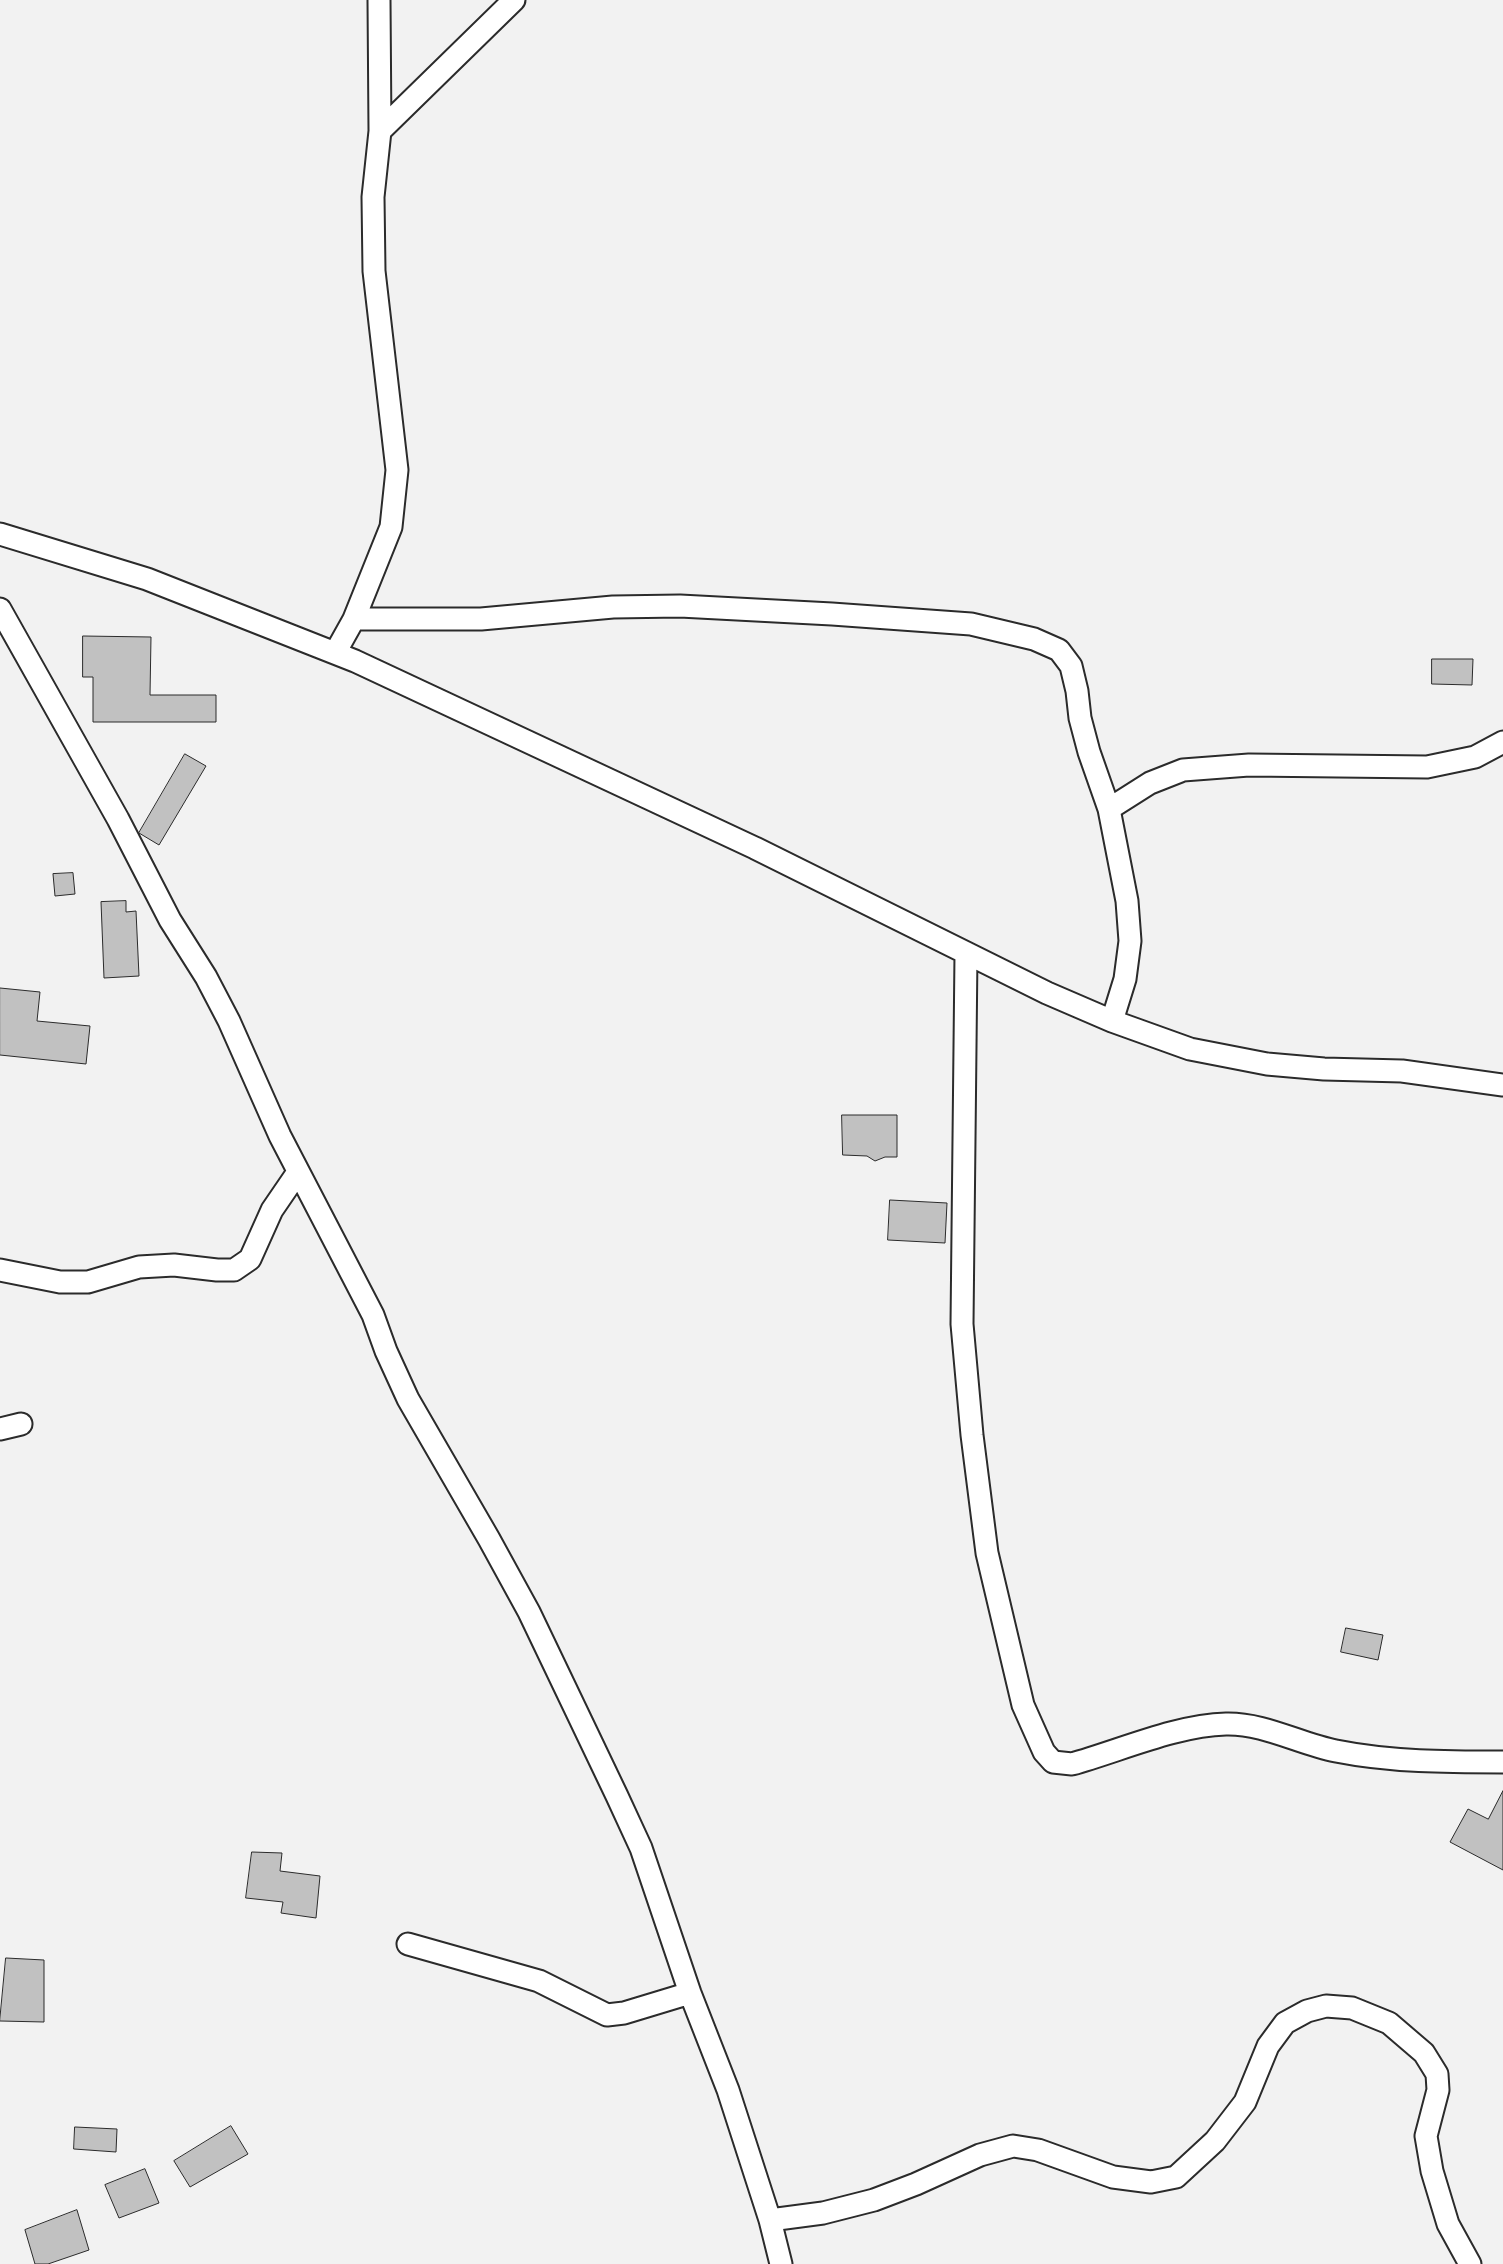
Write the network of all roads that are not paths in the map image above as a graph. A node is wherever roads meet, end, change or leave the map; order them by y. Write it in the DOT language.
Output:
graph roads {
  1 [pos="380,0"];
  2 [pos="514,0"];
  3 [pos="380,131"];
  4 [pos="0,534"];
  5 [pos="0,609"];
  6 [pos="354,619"];
  7 [pos="335,653"];
  8 [pos="1503,742"];
  9 [pos="1109,809"];
  10 [pos="966,954"];
  11 [pos="1112,1021"];
  12 [pos="1503,1085"];
  13 [pos="298,1172"];
  14 [pos="0,1270"];
  15 [pos="21,1424"];
  16 [pos="0,1429"];
  17 [pos="1503,1762"];
  18 [pos="408,1944"];
  19 [pos="690,1993"];
  20 [pos="770,2220"];
  21 [pos="781,2264"];
  22 [pos="1470,2264"];
  1 -- 3 [label="street"];
  2 -- 3 [label="street"];
  3 -- 6 [label="street"];
  4 -- 7 [label="street"];
  5 -- 13 [label="street"];
  6 -- 7 [label="street"];
  6 -- 9 [label="street"];
  7 -- 10 [label="street"];
  8 -- 9 [label="street"];
  9 -- 11 [label="street"];
  10 -- 11 [label="street"];
  10 -- 17 [label="street"];
  11 -- 12 [label="street"];
  13 -- 14 [label="street"];
  13 -- 19 [label="street"];
  15 -- 16 [label="street"];
  18 -- 19 [label="street"];
  19 -- 20 [label="street"];
  20 -- 21 [label="street"];
  20 -- 22 [label="street"];
}
